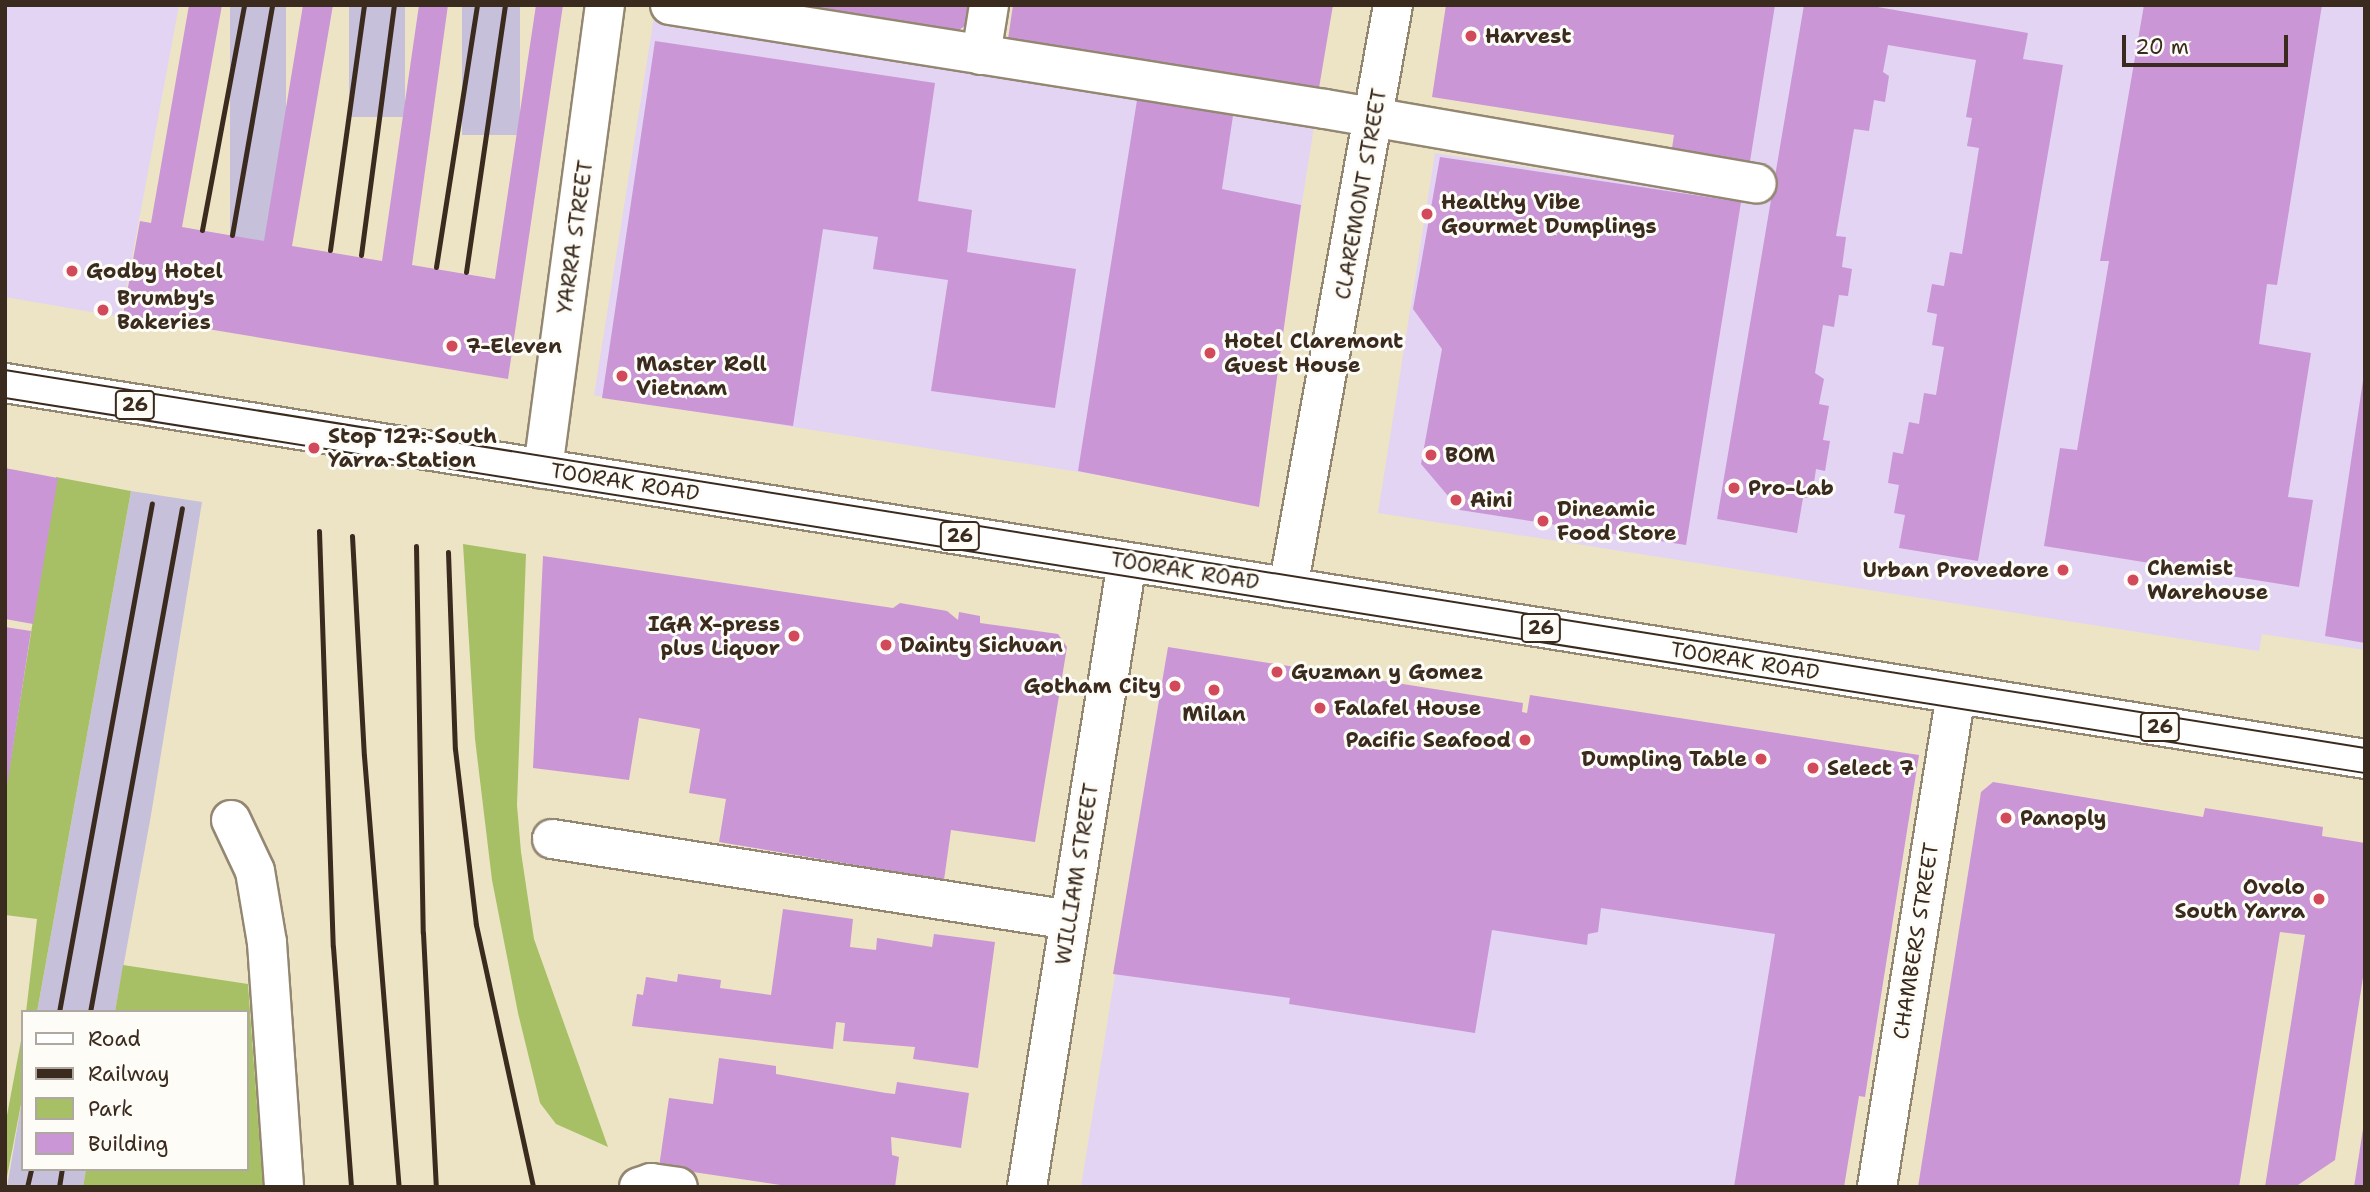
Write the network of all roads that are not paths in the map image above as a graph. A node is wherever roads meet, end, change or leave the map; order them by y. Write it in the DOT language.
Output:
graph roads {
  1 [pos="606,5"];
  2 [pos="670,5"];
  3 [pos="989,5"];
  4 [pos="1393,5"];
  5 [pos="981,55"];
  6 [pos="1373,118"];
  7 [pos="1757,184"];
  8 [pos="5,383"];
  9 [pos="543,469"];
  10 [pos="1127,562"];
  11 [pos="1288,588"];
  12 [pos="1956,695"];
  13 [pos="2365,759"];
  14 [pos="231,820"];
  15 [pos="552,839"];
  16 [pos="1070,920"];
  17 [pos="284,1187"];
  18 [pos="639,1187"];
  19 [pos="678,1187"];
  20 [pos="1027,1187"];
  21 [pos="1877,1187"];
  1 -- 9 [label="main road, YARRA STREET"];
  2 -- 5 [label="main road"];
  3 -- 5 [label="main road"];
  4 -- 6 [label="main road, CLAREMONT STREET"];
  5 -- 6 [label="main road"];
  6 -- 7 [label="main road"];
  6 -- 11 [label="main road, CLAREMONT STREET"];
  8 -- 9 [label="main road, TOORAK ROAD / 26"];
  9 -- 10 [label="main road, TOORAK ROAD / 26"];
  10 -- 11 [label="main road, TOORAK ROAD / 26"];
  10 -- 16 [label="main road, WILLIAM STREET"];
  11 -- 12 [label="main road, TOORAK ROAD / 26"];
  12 -- 13 [label="main road, TOORAK ROAD / 26"];
  12 -- 21 [label="main road, CHAMBERS STREET"];
  14 -- 17 [label="main road"];
  15 -- 16 [label="main road"];
  16 -- 20 [label="main road, WILLIAM STREET"];
  18 -- 19 [label="main road"];
}
